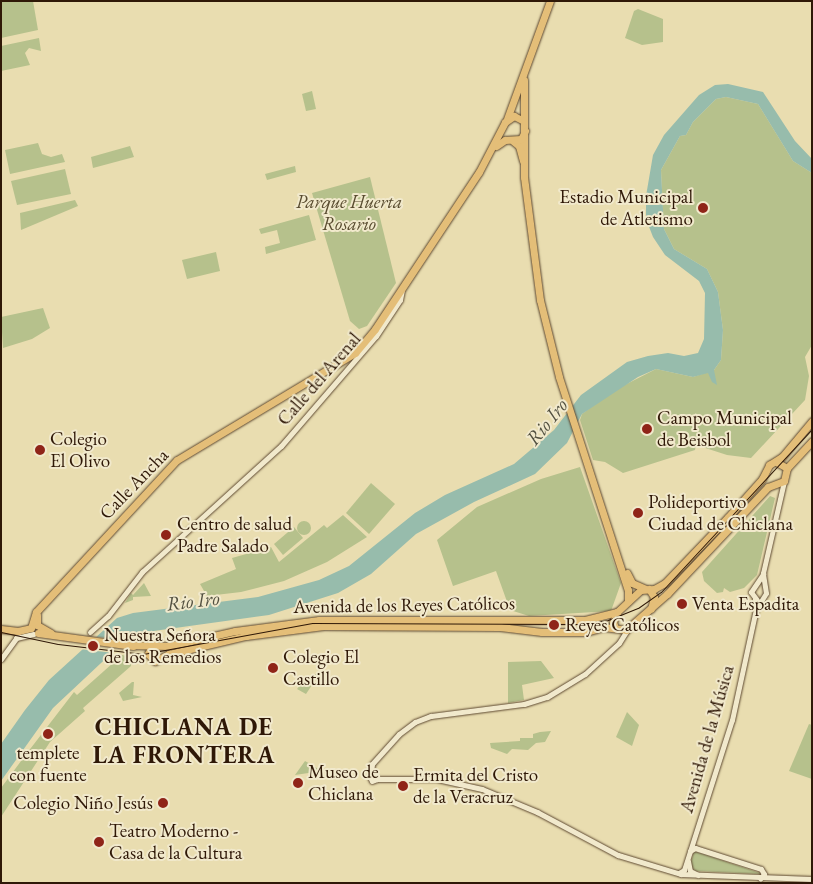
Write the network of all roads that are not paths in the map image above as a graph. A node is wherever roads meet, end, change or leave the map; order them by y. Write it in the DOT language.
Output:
graph roads {
  1 [pos="550,1"];
  2 [pos="524,80"];
  3 [pos="506,122"];
  4 [pos="524,122"];
  5 [pos="525,130"];
  6 [pos="511,140"];
  7 [pos="493,148"];
  8 [pos="523,149"];
  9 [pos="401,287"];
  10 [pos="812,421"];
  11 [pos="812,441"];
  12 [pos="776,462"];
  13 [pos="787,468"];
  14 [pos="766,472"];
  15 [pos="593,481"];
  16 [pos="779,482"];
  17 [pos="763,573"];
  18 [pos="756,585"];
  19 [pos="764,587"];
  20 [pos="648,589"];
  21 [pos="755,599"];
  22 [pos="761,600"];
  23 [pos="628,601"];
  24 [pos="651,609"];
  25 [pos="756,609"];
  26 [pos="617,612"];
  27 [pos="629,627"];
  28 [pos="1,629"];
  29 [pos="35,629"];
  30 [pos="616,629"];
  31 [pos="90,632"];
  32 [pos="153,644"];
  33 [pos="617,644"];
  34 [pos="128,645"];
  35 [pos="162,645"];
  36 [pos="148,652"];
  37 [pos="163,657"];
  38 [pos="1,659"];
  39 [pos="690,852"];
  40 [pos="688,858"];
  41 [pos="679,873"];
  42 [pos="764,874"];
  43 [pos="700,876"];
  44 [pos="760,879"];
  45 [pos="772,879"];
  46 [pos="812,879"];
  1 -- 2 [label="main road"];
  2 -- 3 [label="main road, Calle Ancha"];
  2 -- 4 [label="main road"];
  3 -- 4 [label="main road"];
  3 -- 6 [label="main road"];
  3 -- 7 [label="main road, Calle Ancha"];
  4 -- 5 [label="main road"];
  5 -- 6 [label="main road"];
  5 -- 8 [label="main road"];
  6 -- 7 [label="main road"];
  6 -- 8 [label="main road"];
  7 -- 9 [label="main road, Calle Ancha"];
  8 -- 15 [label="main road"];
  9 -- 29 [label="main road, Calle Ancha"];
  9 -- 31 [label="street, Calle del Arenal"];
  10 -- 12 [label="main road"];
  11 -- 13 [label="main road"];
  12 -- 13 [label="main road"];
  12 -- 14 [label="main road"];
  13 -- 16 [label="main road"];
  14 -- 16 [label="main road"];
  14 -- 20 [label="main road"];
  15 -- 20 [label="main road"];
  15 -- 23 [label="main road"];
  16 -- 17 [label="street"];
  16 -- 24 [label="main road"];
  17 -- 18 [label="street"];
  17 -- 19 [label="street"];
  18 -- 19 [label="street"];
  18 -- 21 [label="street"];
  19 -- 22 [label="street"];
  20 -- 23 [label="main road"];
  20 -- 24 [label="main road"];
  21 -- 22 [label="street"];
  21 -- 25 [label="street, Avenida de la Música"];
  22 -- 25 [label="street, Avenida de la Música"];
  23 -- 26 [label="main road"];
  24 -- 27 [label="main road"];
  25 -- 39 [label="street, Avenida de la Música"];
  26 -- 30 [label="main road"];
  26 -- 35 [label="main road, Avenida de los Reyes Católicos"];
  27 -- 30 [label="main road, Avenida de los Reyes Católicos"];
  27 -- 33 [label="street"];
  28 -- 29 [label="main road"];
  29 -- 34 [label="main road"];
  29 -- 38 [label="street"];
  30 -- 33 [label="street"];
  30 -- 37 [label="main road, Avenida de los Reyes Católicos"];
  32 -- 34 [label="main road"];
  32 -- 35 [label="main road, Avenida de los Reyes Católicos"];
  32 -- 36 [label="main road"];
  33 -- 41 [label="street"];
  34 -- 36 [label="main road"];
  35 -- 37 [label="main road"];
  36 -- 37 [label="main road"];
  39 -- 40 [label="street, Avenida de la Música"];
  39 -- 42 [label="street"];
  40 -- 41 [label="street, Avenida de la Música"];
  40 -- 43 [label="street"];
  41 -- 43 [label="street"];
  42 -- 44 [label="street"];
  42 -- 45 [label="street"];
  43 -- 44 [label="street"];
  44 -- 45 [label="street"];
  45 -- 46 [label="street"];
}
